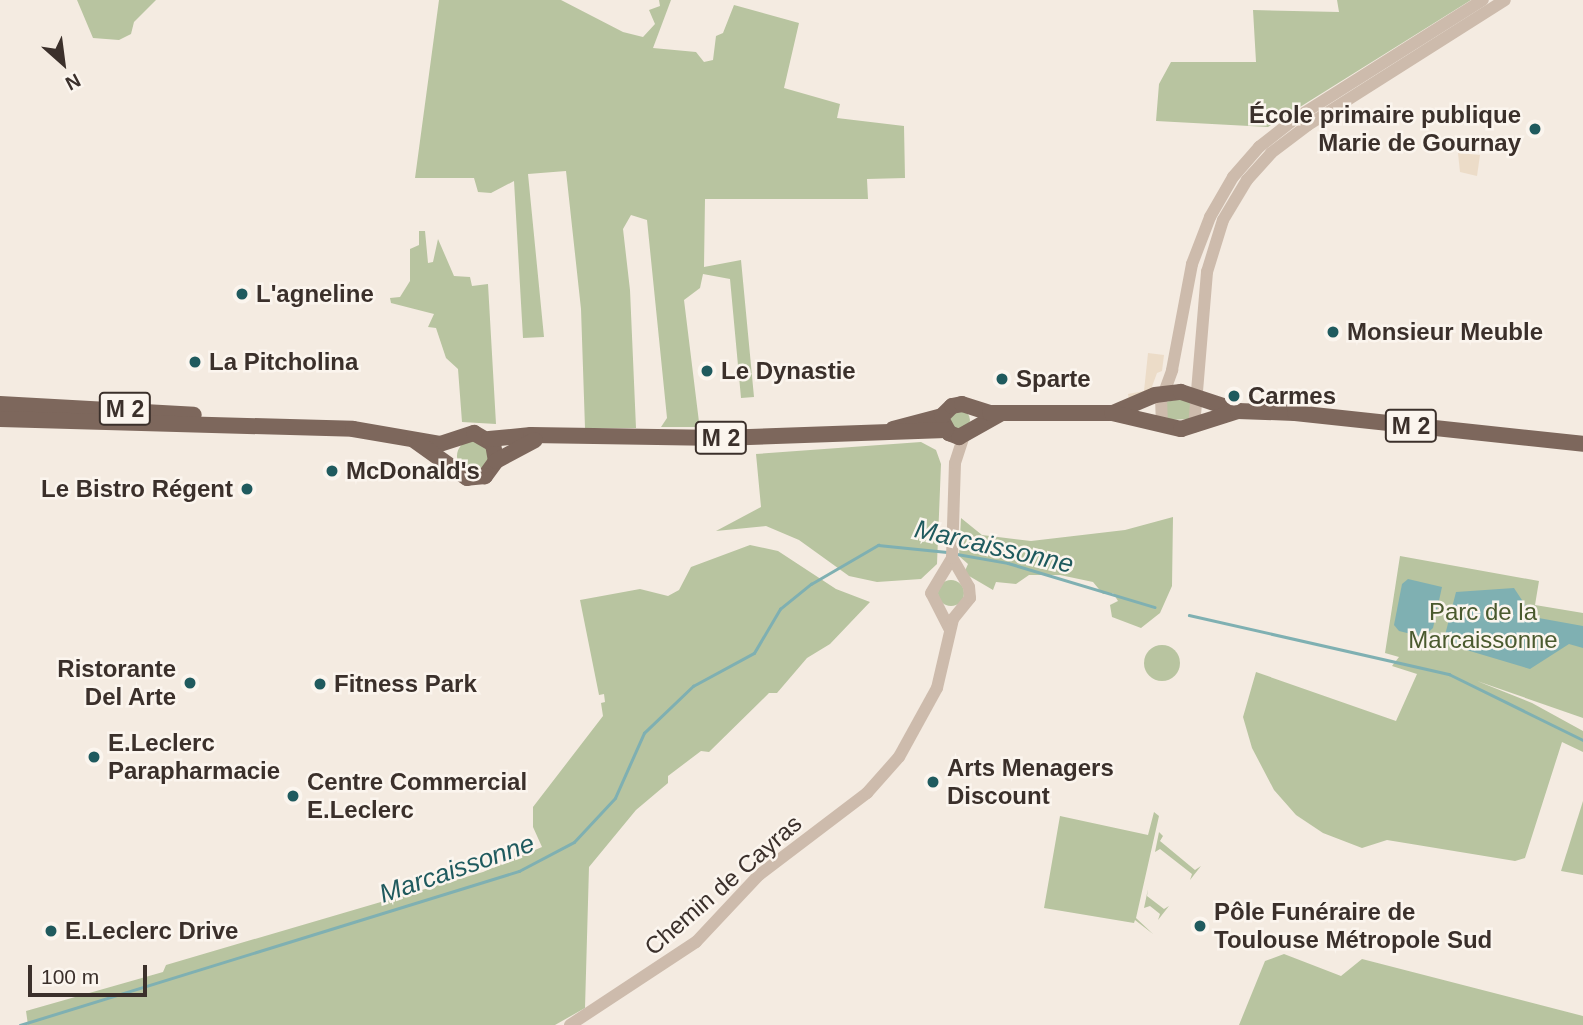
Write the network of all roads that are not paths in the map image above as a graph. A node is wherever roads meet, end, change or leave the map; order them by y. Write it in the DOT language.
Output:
graph roads {
  1 [pos="1483,0"];
  2 [pos="1506,0"];
  3 [pos="1163,393"];
  4 [pos="1196,395"];
  5 [pos="0,404"];
  6 [pos="969,408"];
  7 [pos="1238,411"];
  8 [pos="1005,412"];
  9 [pos="1112,413"];
  10 [pos="0,419"];
  11 [pos="248,424"];
  12 [pos="1162,426"];
  13 [pos="1194,427"];
  14 [pos="955,428"];
  15 [pos="547,437"];
  16 [pos="489,439"];
  17 [pos="414,440"];
  18 [pos="457,440"];
  19 [pos="1583,444"];
  20 [pos="496,461"];
  21 [pos="452,465"];
  22 [pos="952,558"];
  23 [pos="941,576"];
  24 [pos="960,576"];
  25 [pos="941,610"];
  26 [pos="959,611"];
  27 [pos="949,628"];
  28 [pos="570,1025"];
  1 -- 3 [label="street"];
  2 -- 4 [label="street"];
  3 -- 4 [label="main road, M 2"];
  3 -- 9 [label="main road, M 2"];
  3 -- 12 [label="street"];
  4 -- 7 [label="main road, M 2"];
  4 -- 13 [label="street"];
  5 -- 11 [label="main road, M 2"];
  6 -- 8 [label="main road, M 2"];
  6 -- 14 [label="main road"];
  6 -- 14 [label="main road"];
  7 -- 13 [label="main road, M 2"];
  7 -- 19 [label="main road, M 2"];
  8 -- 9 [label="main road, M 2"];
  8 -- 14 [label="main road, M 2"];
  9 -- 12 [label="main road, M 2"];
  10 -- 11 [label="main road, M 2"];
  11 -- 17 [label="main road, M 2"];
  12 -- 13 [label="main road, M 2"];
  14 -- 15 [label="main road, M 2"];
  14 -- 22 [label="street, Chemin de Cayras"];
  15 -- 16 [label="main road, M 2"];
  15 -- 20 [label="main road, M 2"];
  16 -- 18 [label="main road"];
  16 -- 20 [label="main road"];
  17 -- 18 [label="main road, M 2"];
  17 -- 21 [label="main road, M 2"];
  18 -- 21 [label="main road"];
  20 -- 21 [label="main road"];
  22 -- 23 [label="street, Chemin de Cayras"];
  22 -- 24 [label="street, Chemin de Cayras"];
  23 -- 24 [label="street"];
  23 -- 25 [label="street, Chemin de Cayras"];
  24 -- 26 [label="street, Chemin de Cayras"];
  25 -- 26 [label="street"];
  25 -- 27 [label="street, Chemin de Cayras"];
  26 -- 27 [label="street, Chemin de Cayras"];
  27 -- 28 [label="street, Chemin de Cayras"];
}
